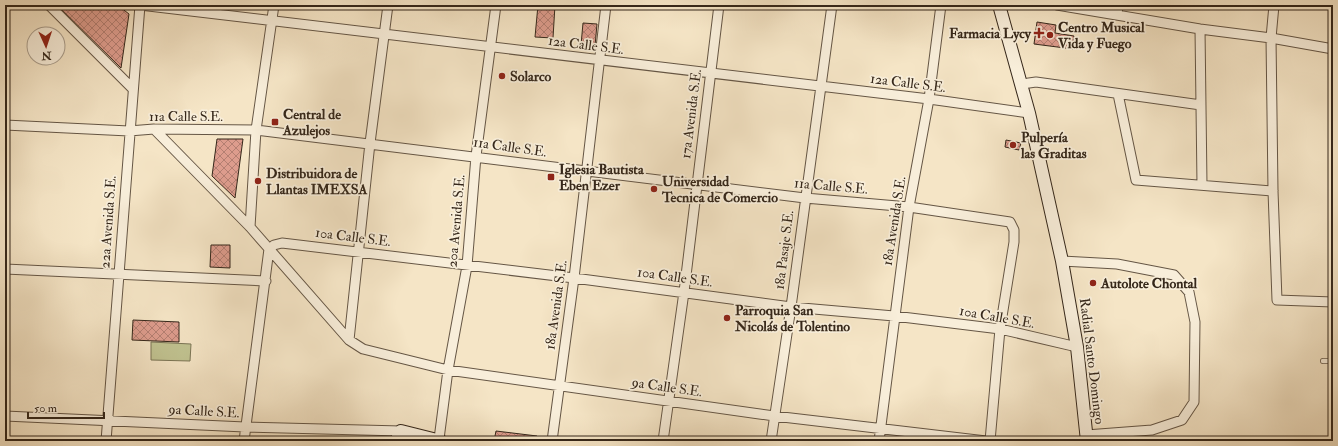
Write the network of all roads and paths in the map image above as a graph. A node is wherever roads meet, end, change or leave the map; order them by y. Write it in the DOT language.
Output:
graph roads {
  1 [pos="49,5"];
  2 [pos="140,5"];
  3 [pos="274,5"];
  4 [pos="388,5"];
  5 [pos="496,5"];
  6 [pos="606,5"];
  7 [pos="719,5"];
  8 [pos="832,5"];
  9 [pos="941,5"];
  10 [pos="999,5"];
  11 [pos="1057,5"];
  12 [pos="1118,5"];
  13 [pos="1274,5"];
  14 [pos="1117,15"];
  15 [pos="272,21"];
  16 [pos="1200,29"];
  17 [pos="384,34"];
  18 [pos="1271,38"];
  19 [pos="491,47"];
  20 [pos="1333,49"];
  21 [pos="599,61"];
  22 [pos="710,73"];
  23 [pos="1022,84"];
  24 [pos="820,86"];
  25 [pos="133,89"];
  26 [pos="1118,94"];
  27 [pos="929,99"];
  28 [pos="1201,105"];
  29 [pos="1030,113"];
  30 [pos="5,125"];
  31 [pos="154,129"];
  32 [pos="256,130"];
  33 [pos="129,131"];
  34 [pos="370,143"];
  35 [pos="476,156"];
  36 [pos="585,172"];
  37 [pos="696,184"];
  38 [pos="1202,185"];
  39 [pos="1273,191"];
  40 [pos="805,198"];
  41 [pos="909,207"];
  42 [pos="250,227"];
  43 [pos="269,249"];
  44 [pos="360,252"];
  45 [pos="1062,261"];
  46 [pos="467,266"];
  47 [pos="5,269"];
  48 [pos="118,275"];
  49 [pos="574,278"];
  50 [pos="266,281"];
  51 [pos="684,292"];
  52 [pos="1333,302"];
  53 [pos="791,307"];
  54 [pos="894,316"];
  55 [pos="1000,329"];
  56 [pos="349,340"];
  57 [pos="1077,347"];
  58 [pos="1333,361"];
  59 [pos="1323,362"];
  60 [pos="448,370"];
  61 [pos="559,386"];
  62 [pos="668,401"];
  63 [pos="5,416"];
  64 [pos="774,416"];
  65 [pos="108,420"];
  66 [pos="245,427"];
  67 [pos="880,427"];
  68 [pos="398,436"];
  69 [pos="1086,438"];
  70 [pos="440,440"];
  71 [pos="106,441"];
  72 [pos="244,441"];
  73 [pos="552,441"];
  74 [pos="663,441"];
  75 [pos="770,441"];
  76 [pos="879,441"];
  77 [pos="986,441"];
  78 [pos="990,441"];
  1 -- 25 [label="street"];
  2 -- 15 [label="street, 12a Calle S.E."];
  2 -- 25 [label="street, 22a Avenida S.E."];
  3 -- 15 [label="street"];
  4 -- 17 [label="street"];
  5 -- 19 [label="street, 20a Avenida S.E."];
  6 -- 21 [label="street, 18a Avenida S.E."];
  7 -- 22 [label="street, 17a Avenida S.E."];
  8 -- 24 [label="street"];
  9 -- 27 [label="street, 18a Avenida S.E."];
  10 -- 23 [label="main road, Radial Santo Domingo"];
  11 -- 14 [label="street"];
  12 -- 14 [label="street"];
  13 -- 18 [label="street"];
  14 -- 16 [label="street"];
  15 -- 17 [label="street, 12a Calle S.E."];
  15 -- 32 [label="street"];
  16 -- 18 [label="street"];
  16 -- 28 [label="street"];
  17 -- 19 [label="street, 12a Calle S.E."];
  17 -- 34 [label="street"];
  18 -- 20 [label="street"];
  18 -- 39 [label="street"];
  19 -- 21 [label="street, 12a Calle S.E."];
  19 -- 35 [label="street, 20a Avenida S.E."];
  21 -- 22 [label="street, 12a Calle S.E."];
  21 -- 36 [label="street, 18a Avenida S.E."];
  22 -- 24 [label="street, 12a Calle S.E."];
  22 -- 37 [label="street, 17a Avenida S.E."];
  23 -- 26 [label="street"];
  23 -- 29 [label="main road, Radial Santo Domingo"];
  24 -- 27 [label="street, 12a Calle S.E."];
  24 -- 40 [label="street, 18a Pasaje S.E."];
  25 -- 33 [label="street, 22a Avenida S.E."];
  26 -- 28 [label="street"];
  26 -- 38 [label="street"];
  27 -- 29 [label="street, 12a Calle S.E."];
  27 -- 41 [label="street, 18a Avenida S.E."];
  28 -- 38 [label="street"];
  29 -- 45 [label="main road, Radial Santo Domingo"];
  30 -- 33 [label="street, 11a Calle S.E."];
  31 -- 32 [label="street, 11a Calle S.E."];
  31 -- 33 [label="street, 11a Calle S.E."];
  31 -- 42 [label="street, 9a Calle S.E."];
  32 -- 34 [label="street, 11a Calle S.E."];
  32 -- 42 [label="street"];
  33 -- 48 [label="street, 22a Avenida S.E."];
  34 -- 35 [label="street, 11a Calle S.E."];
  34 -- 44 [label="street"];
  35 -- 36 [label="street, 11a Calle S.E."];
  35 -- 46 [label="street, 20a Avenida S.E."];
  36 -- 37 [label="street, 11a Calle S.E."];
  36 -- 49 [label="street, 18a Avenida S.E."];
  37 -- 40 [label="street, 11a Calle S.E."];
  37 -- 51 [label="street, 17a Avenida S.E."];
  38 -- 39 [label="street"];
  39 -- 52 [label="street"];
  40 -- 41 [label="street, 11a Calle S.E."];
  40 -- 53 [label="street, 18a Pasaje S.E."];
  41 -- 54 [label="street, 18a Avenida S.E."];
  41 -- 55 [label="street, 11a Calle S.E."];
  42 -- 43 [label="street, 9a Calle S.E."];
  43 -- 44 [label="street, 10a Calle S.E."];
  43 -- 50 [label="street"];
  43 -- 56 [label="street, 9a Calle S.E."];
  44 -- 46 [label="street, 10a Calle S.E."];
  44 -- 56 [label="street"];
  45 -- 57 [label="main road, Radial Santo Domingo"];
  45 -- 69 [label="street"];
  46 -- 49 [label="street, 10a Calle S.E."];
  46 -- 60 [label="street, 20a Avenida S.E."];
  47 -- 48 [label="street"];
  48 -- 50 [label="street"];
  48 -- 65 [label="street, 22a Avenida S.E."];
  49 -- 51 [label="street, 10a Calle S.E."];
  49 -- 61 [label="street, 18a Avenida S.E."];
  50 -- 66 [label="street"];
  51 -- 53 [label="street, 10a Calle S.E."];
  51 -- 62 [label="street, 17a Avenida S.E."];
  53 -- 54 [label="street, 10a Calle S.E."];
  53 -- 64 [label="street, 18a Pasaje S.E."];
  54 -- 55 [label="street, 10a Calle S.E."];
  54 -- 67 [label="street, 18a Avenida S.E."];
  55 -- 57 [label="street, 10a Calle S.E."];
  55 -- 78 [label="street"];
  56 -- 60 [label="street, 9a Calle S.E."];
  57 -- 69 [label="main road, Radial Santo Domingo"];
  58 -- 59 [label="lane"];
  60 -- 61 [label="street, 9a Calle S.E."];
  60 -- 70 [label="street, 20a Avenida S.E."];
  61 -- 62 [label="street, 9a Calle S.E."];
  61 -- 73 [label="street, 18a Avenida S.E."];
  62 -- 64 [label="street, 9a Calle S.E."];
  62 -- 74 [label="street, 17a Avenida S.E."];
  63 -- 65 [label="street, 9a Calle S.E."];
  64 -- 67 [label="street, 9a Calle S.E."];
  64 -- 75 [label="street, 18a Pasaje S.E."];
  65 -- 66 [label="street, 9a Calle S.E."];
  65 -- 71 [label="street, 22a Avenida S.E."];
  66 -- 68 [label="street, 9a Calle S.E."];
  66 -- 72 [label="street"];
  67 -- 76 [label="street, 18a Avenida S.E."];
  67 -- 77 [label="street, 9a Calle S.E."];
  68 -- 70 [label="main road"];
}
